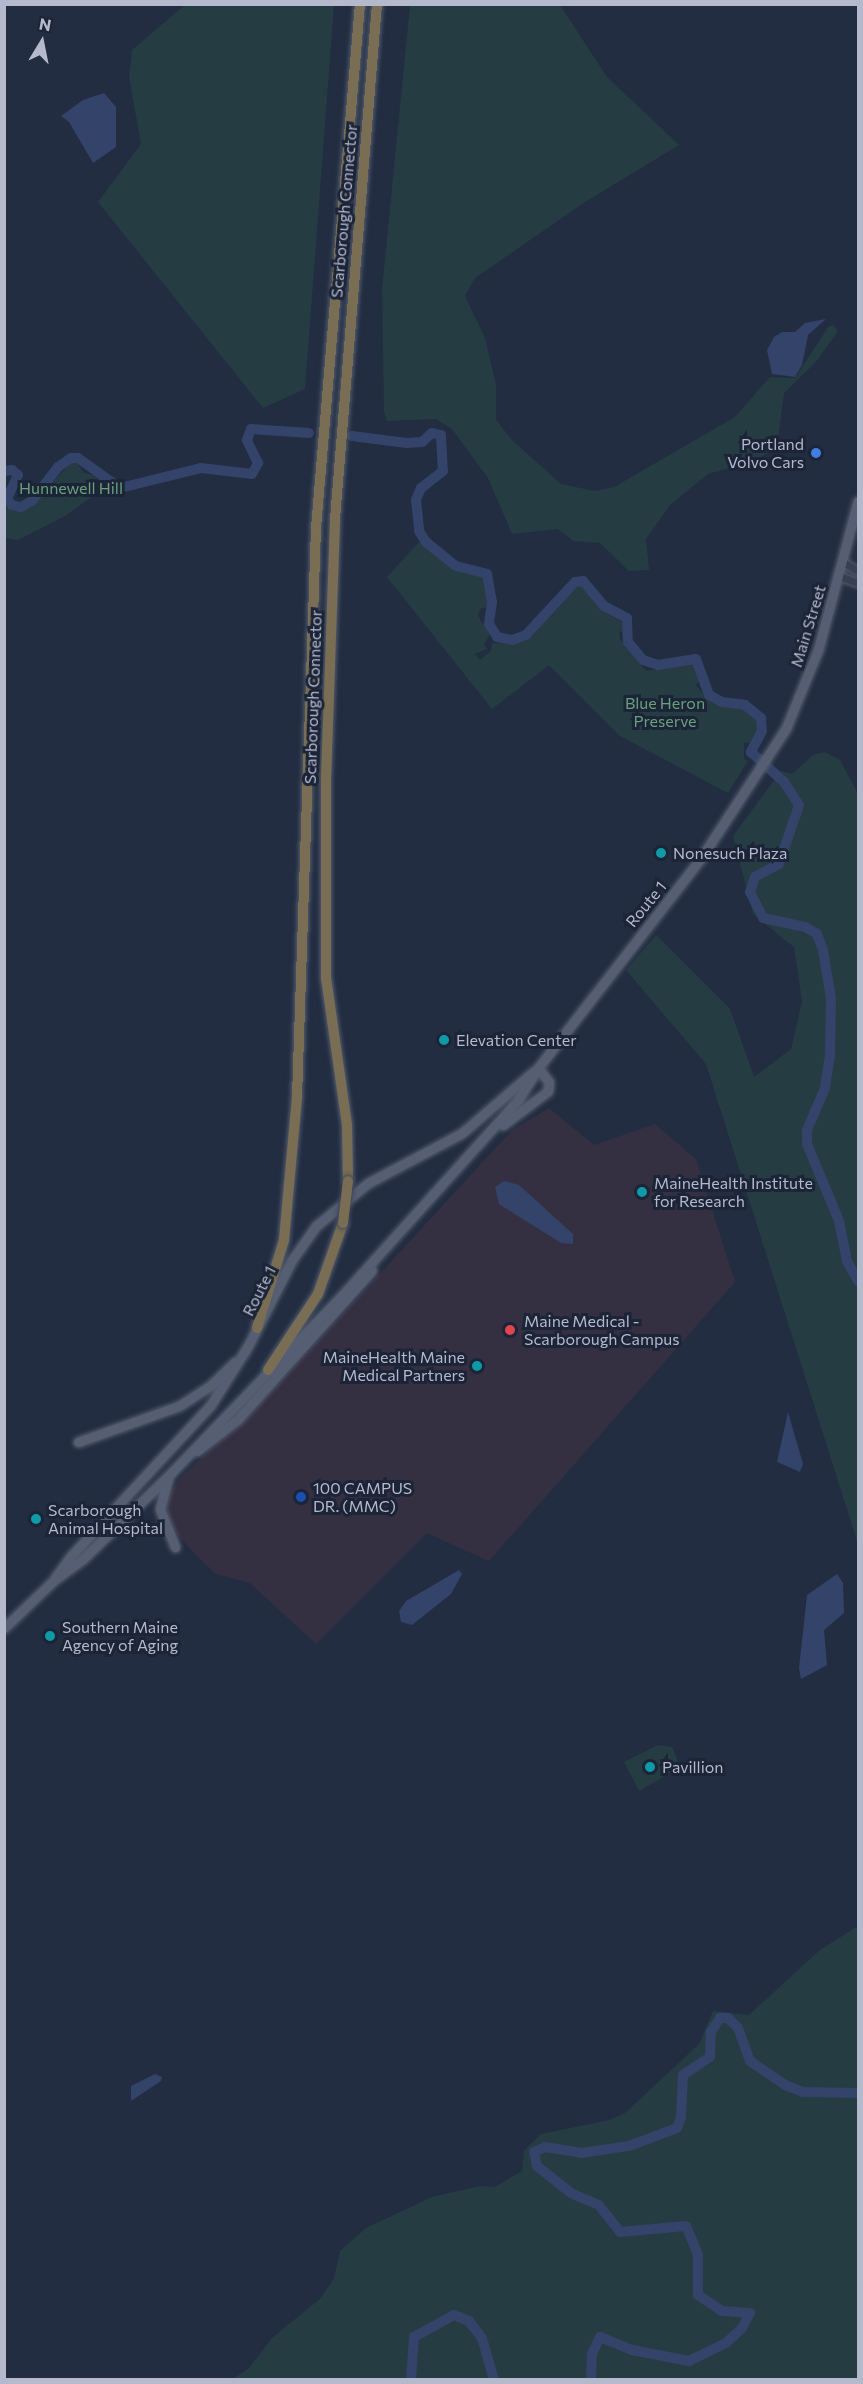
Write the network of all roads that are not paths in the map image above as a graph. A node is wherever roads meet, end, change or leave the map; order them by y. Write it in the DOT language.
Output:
graph roads {
  1 [pos="360,4"];
  2 [pos="377,4"];
  3 [pos="858,501"];
  4 [pos="843,562"];
  5 [pos="858,571"];
  6 [pos="839,576"];
  7 [pos="858,583"];
  8 [pos="770,754"];
  9 [pos="538,1068"];
  10 [pos="481,1143"];
  11 [pos="402,1229"];
  12 [pos="258,1328"];
  13 [pos="248,1347"];
  14 [pos="268,1370"];
  15 [pos="78,1442"];
  16 [pos="184,1459"];
  17 [pos="172,1472"];
  18 [pos="175,1547"];
  19 [pos="54,1580"];
  20 [pos="4,1628"];
  1 -- 12 [label="highway, Scarborough Connector"];
  2 -- 14 [label="highway, Scarborough Connector, bridge"];
  3 -- 4 [label="main road, Main Street"];
  4 -- 5 [label="street"];
  4 -- 6 [label="main road, Main Street"];
  6 -- 7 [label="street"];
  6 -- 8 [label="main road, Main Street"];
  8 -- 9 [label="main road, Route 1"];
  9 -- 10 [label="main road, Route 1"];
  9 -- 10 [label="main road"];
  9 -- 12 [label="main road, Route 1"];
  10 -- 11 [label="main road, Route 1"];
  11 -- 14 [label="main road, Route 1"];
  11 -- 16 [label="main road"];
  12 -- 13 [label="main road, Route 1"];
  13 -- 15 [label="main road"];
  13 -- 19 [label="main road, Route 1"];
  14 -- 16 [label="main road, Route 1"];
  16 -- 17 [label="main road, Route 1"];
  17 -- 18 [label="main road"];
  17 -- 19 [label="main road, Route 1"];
  19 -- 20 [label="main road, Route 1"];
}
